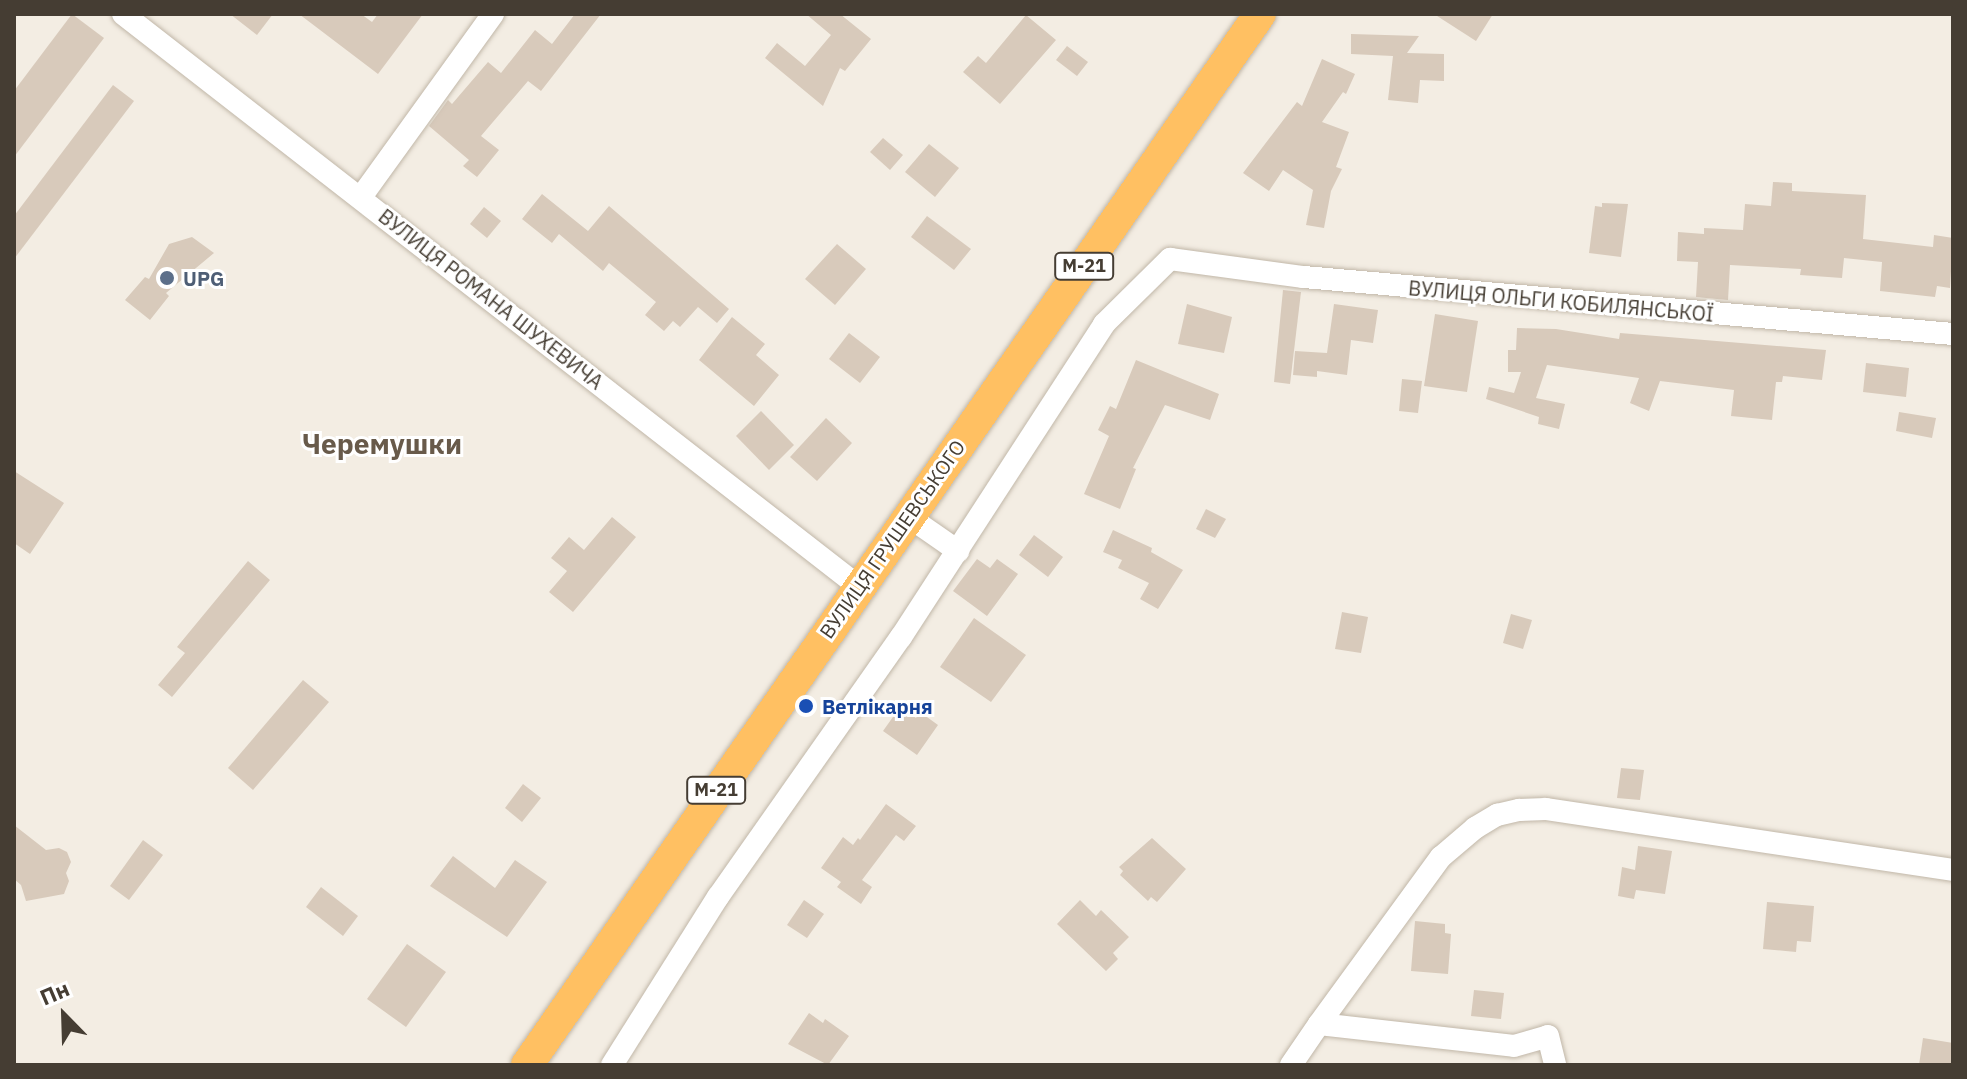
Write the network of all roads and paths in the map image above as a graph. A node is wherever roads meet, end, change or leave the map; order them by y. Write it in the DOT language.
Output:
graph roads {
  1 [pos="123,14"];
  2 [pos="493,14"];
  3 [pos="1260,14"];
  4 [pos="361,197"];
  5 [pos="1953,334"];
  6 [pos="909,517"];
  7 [pos="958,551"];
  8 [pos="858,586"];
  9 [pos="1953,870"];
  10 [pos="1319,1024"];
  11 [pos="527,1065"];
  12 [pos="612,1065"];
  13 [pos="1291,1065"];
  14 [pos="1555,1065"];
  1 -- 4 [label="street, ВУЛИЦЯ РОМАНА ШУХЕВИЧА"];
  2 -- 4 [label="street"];
  3 -- 6 [label="highway, ВУЛИЦЯ ГРУШЕВСЬКОГО / М-21"];
  4 -- 8 [label="street, ВУЛИЦЯ РОМАНА ШУХЕВИЧА"];
  5 -- 7 [label="street, ВУЛИЦЯ ОЛЬГИ КОБИЛЯНСЬКОЇ"];
  6 -- 7 [label="street"];
  6 -- 8 [label="highway, ВУЛИЦЯ ГРУШЕВСЬКОГО / М-21"];
  7 -- 12 [label="street"];
  8 -- 11 [label="highway, ВУЛИЦЯ ГРУШЕВСЬКОГО / М-21"];
  9 -- 10 [label="street"];
  10 -- 13 [label="street"];
  10 -- 14 [label="street"];
}
